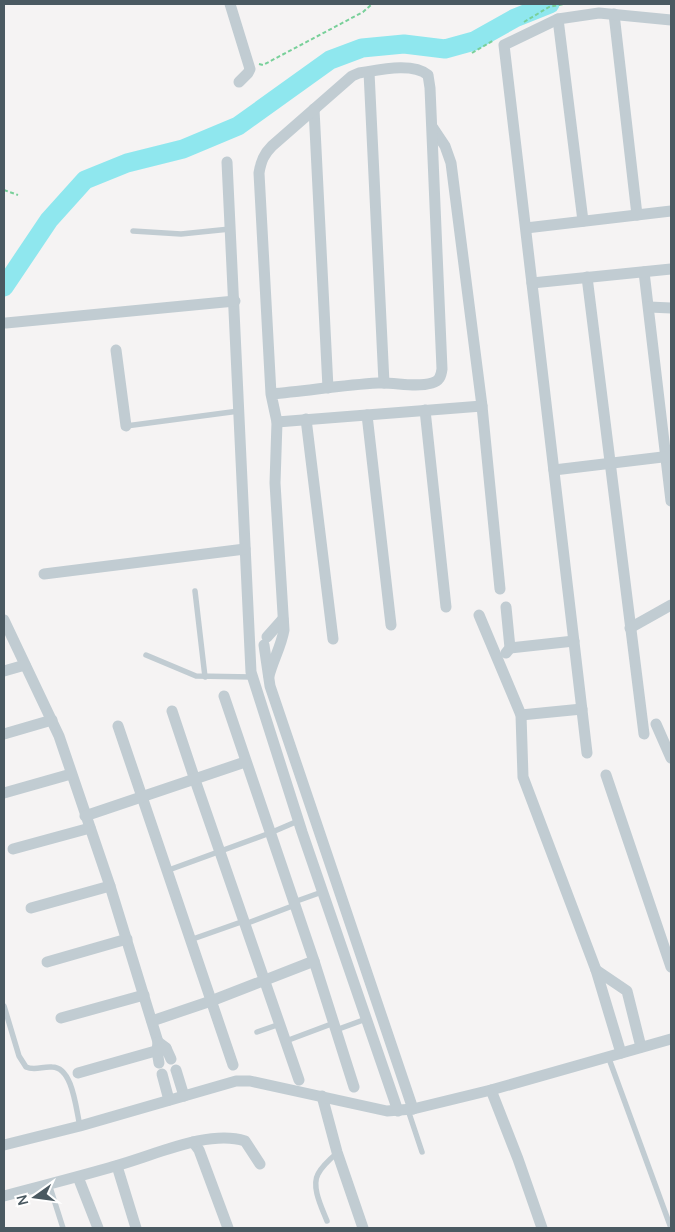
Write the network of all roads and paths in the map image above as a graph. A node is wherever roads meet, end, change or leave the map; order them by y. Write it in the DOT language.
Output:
graph roads {
  1 [pos="230,4"];
  2 [pos="372,4"];
  3 [pos="614,14"];
  4 [pos="558,19"];
  5 [pos="671,20"];
  6 [pos="249,63"];
  7 [pos="369,72"];
  8 [pos="239,82"];
  9 [pos="314,109"];
  10 [pos="432,128"];
  11 [pos="227,162"];
  12 [pos="4,190"];
  13 [pos="18,195"];
  14 [pos="671,211"];
  15 [pos="637,215"];
  16 [pos="583,221"];
  17 [pos="526,228"];
  18 [pos="230,229"];
  19 [pos="133,231"];
  20 [pos="671,269"];
  21 [pos="644,272"];
  22 [pos="587,277"];
  23 [pos="532,283"];
  24 [pos="235,301"];
  25 [pos="649,307"];
  26 [pos="671,308"];
  27 [pos="6,323"];
  28 [pos="116,350"];
  29 [pos="384,383"];
  30 [pos="328,388"];
  31 [pos="271,394"];
  32 [pos="482,406"];
  33 [pos="426,410"];
  34 [pos="239,411"];
  35 [pos="367,415"];
  36 [pos="306,420"];
  37 [pos="277,422"];
  38 [pos="126,426"];
  39 [pos="669,456"];
  40 [pos="609,463"];
  41 [pos="554,470"];
  42 [pos="671,501"];
  43 [pos="245,549"];
  44 [pos="44,574"];
  45 [pos="500,589"];
  46 [pos="195,591"];
  47 [pos="671,604"];
  48 [pos="446,607"];
  49 [pos="506,607"];
  50 [pos="479,615"];
  51 [pos="283,619"];
  52 [pos="4,620"];
  53 [pos="391,625"];
  54 [pos="630,628"];
  55 [pos="333,639"];
  56 [pos="574,641"];
  57 [pos="510,648"];
  58 [pos="146,655"];
  59 [pos="498,662"];
  60 [pos="26,665"];
  61 [pos="4,671"];
  62 [pos="269,676"];
  63 [pos="205,677"];
  64 [pos="252,678"];
  65 [pos="224,696"];
  66 [pos="582,709"];
  67 [pos="172,711"];
  68 [pos="521,715"];
  69 [pos="52,720"];
  70 [pos="656,724"];
  71 [pos="118,726"];
  72 [pos="4,734"];
  73 [pos="644,734"];
  74 [pos="587,753"];
  75 [pos="671,758"];
  76 [pos="246,762"];
  77 [pos="71,774"];
  78 [pos="606,775"];
  79 [pos="195,780"];
  80 [pos="4,793"];
  81 [pos="141,797"];
  82 [pos="85,816"];
  83 [pos="298,821"];
  84 [pos="90,828"];
  85 [pos="270,833"];
  86 [pos="13,849"];
  87 [pos="220,851"];
  88 [pos="166,871"];
  89 [pos="110,886"];
  90 [pos="322,892"];
  91 [pos="295,904"];
  92 [pos="30,908"];
  93 [pos="245,923"];
  94 [pos="127,939"];
  95 [pos="190,940"];
  96 [pos="314,961"];
  97 [pos="47,962"];
  98 [pos="671,967"];
  99 [pos="596,970"];
  100 [pos="265,981"];
  101 [pos="144,995"];
  102 [pos="211,1001"];
  103 [pos="4,1006"];
  104 [pos="61,1018"];
  105 [pos="366,1019"];
  106 [pos="152,1021"];
  107 [pos="280,1024"];
  108 [pos="335,1027"];
  109 [pos="256,1032"];
  110 [pos="671,1039"];
  111 [pos="286,1041"];
  112 [pos="160,1047"];
  113 [pos="642,1047"];
  114 [pos="621,1052"];
  115 [pos="608,1056"];
  116 [pos="233,1065"];
  117 [pos="78,1073"];
  118 [pos="299,1080"];
  119 [pos="354,1088"];
  120 [pos="492,1090"];
  121 [pos="184,1096"];
  122 [pos="322,1096"];
  123 [pos="169,1100"];
  124 [pos="406,1110"];
  125 [pos="80,1126"];
  126 [pos="193,1142"];
  127 [pos="4,1145"];
  128 [pos="337,1152"];
  129 [pos="422,1152"];
  130 [pos="260,1164"];
  131 [pos="117,1166"];
  132 [pos="78,1176"];
  133 [pos="49,1184"];
  134 [pos="4,1196"];
  135 [pos="327,1221"];
  136 [pos="63,1228"];
  137 [pos="98,1228"];
  138 [pos="136,1228"];
  139 [pos="228,1228"];
  140 [pos="363,1228"];
  141 [pos="542,1228"];
  142 [pos="671,1228"];
  1 -- 6 [label="street"];
  2 -- 6 [label="path"];
  3 -- 4 [label="street"];
  3 -- 5 [label="street"];
  3 -- 15 [label="street"];
  4 -- 16 [label="street"];
  4 -- 17 [label="street"];
  6 -- 8 [label="street"];
  7 -- 9 [label="street"];
  7 -- 10 [label="street"];
  7 -- 29 [label="street"];
  9 -- 30 [label="street"];
  9 -- 31 [label="street"];
  10 -- 29 [label="street"];
  10 -- 32 [label="street"];
  11 -- 18 [label="street"];
  12 -- 13 [label="path"];
  14 -- 15 [label="street"];
  15 -- 16 [label="street"];
  16 -- 17 [label="street"];
  17 -- 23 [label="street"];
  18 -- 19 [label="lane"];
  18 -- 24 [label="street"];
  20 -- 21 [label="street"];
  21 -- 22 [label="street"];
  21 -- 25 [label="street"];
  22 -- 23 [label="street"];
  22 -- 40 [label="street"];
  23 -- 41 [label="street"];
  24 -- 27 [label="street"];
  24 -- 34 [label="street"];
  25 -- 26 [label="street"];
  25 -- 39 [label="street"];
  28 -- 38 [label="street"];
  29 -- 30 [label="street"];
  30 -- 31 [label="street"];
  31 -- 37 [label="street"];
  32 -- 33 [label="street"];
  32 -- 45 [label="street"];
  33 -- 35 [label="street"];
  33 -- 48 [label="street"];
  34 -- 38 [label="lane"];
  34 -- 43 [label="street"];
  35 -- 36 [label="street"];
  35 -- 53 [label="street"];
  36 -- 37 [label="street"];
  36 -- 55 [label="street"];
  37 -- 51 [label="street"];
  39 -- 40 [label="street"];
  39 -- 42 [label="street"];
  40 -- 41 [label="street"];
  40 -- 54 [label="street"];
  41 -- 56 [label="street"];
  43 -- 44 [label="street"];
  43 -- 64 [label="street"];
  46 -- 63 [label="lane"];
  47 -- 54 [label="street"];
  49 -- 57 [label="street"];
  50 -- 59 [label="street"];
  51 -- 62 [label="street"];
  51 -- 62 [label="street"];
  52 -- 60 [label="street"];
  54 -- 73 [label="street"];
  56 -- 57 [label="street"];
  56 -- 66 [label="street"];
  57 -- 59 [label="street"];
  58 -- 63 [label="lane"];
  59 -- 68 [label="street"];
  60 -- 61 [label="street"];
  60 -- 69 [label="street"];
  62 -- 124 [label="street"];
  63 -- 64 [label="lane"];
  64 -- 83 [label="street"];
  65 -- 76 [label="street"];
  66 -- 68 [label="street"];
  66 -- 74 [label="street"];
  67 -- 79 [label="street"];
  68 -- 99 [label="street"];
  69 -- 72 [label="street"];
  69 -- 77 [label="street"];
  70 -- 75 [label="street"];
  71 -- 81 [label="street"];
  76 -- 79 [label="street"];
  76 -- 85 [label="street"];
  77 -- 80 [label="street"];
  77 -- 82 [label="street"];
  78 -- 98 [label="street"];
  79 -- 81 [label="street"];
  79 -- 87 [label="street"];
  81 -- 82 [label="street"];
  81 -- 88 [label="street"];
  82 -- 84 [label="street"];
  83 -- 85 [label="lane"];
  83 -- 90 [label="street"];
  84 -- 86 [label="street"];
  84 -- 89 [label="street"];
  85 -- 87 [label="lane"];
  85 -- 91 [label="street"];
  87 -- 88 [label="lane"];
  87 -- 93 [label="street"];
  88 -- 95 [label="street"];
  89 -- 92 [label="street"];
  89 -- 94 [label="street"];
  90 -- 91 [label="lane"];
  90 -- 105 [label="street"];
  91 -- 93 [label="lane"];
  91 -- 96 [label="street"];
  93 -- 95 [label="lane"];
  93 -- 100 [label="street"];
  94 -- 97 [label="street"];
  94 -- 101 [label="street"];
  95 -- 102 [label="street"];
  96 -- 100 [label="street"];
  96 -- 108 [label="street"];
  99 -- 113 [label="street"];
  99 -- 114 [label="street"];
  100 -- 102 [label="street"];
  100 -- 107 [label="street"];
  101 -- 104 [label="street"];
  101 -- 106 [label="street"];
  102 -- 106 [label="street"];
  102 -- 116 [label="street"];
  103 -- 125 [label="lane"];
  105 -- 108 [label="lane"];
  105 -- 124 [label="street"];
  106 -- 112 [label="street"];
  107 -- 109 [label="lane"];
  107 -- 111 [label="street"];
  108 -- 111 [label="lane"];
  108 -- 119 [label="street"];
  110 -- 113 [label="street"];
  111 -- 118 [label="street"];
  112 -- 117 [label="street"];
  112 -- 121 [label="street"];
  112 -- 123 [label="street"];
  113 -- 114 [label="street"];
  114 -- 115 [label="street"];
  115 -- 120 [label="street"];
  115 -- 142 [label="lane"];
  120 -- 124 [label="street"];
  120 -- 141 [label="street"];
  121 -- 122 [label="street"];
  121 -- 123 [label="street"];
  122 -- 124 [label="street"];
  122 -- 128 [label="street"];
  123 -- 125 [label="street"];
  124 -- 129 [label="lane"];
  125 -- 127 [label="street"];
  126 -- 130 [label="street"];
  126 -- 131 [label="street"];
  126 -- 139 [label="street"];
  128 -- 135 [label="lane"];
  128 -- 140 [label="street"];
  131 -- 132 [label="street"];
  131 -- 138 [label="street"];
  132 -- 133 [label="street"];
  132 -- 137 [label="street"];
  133 -- 134 [label="street"];
  133 -- 136 [label="lane"];
}
